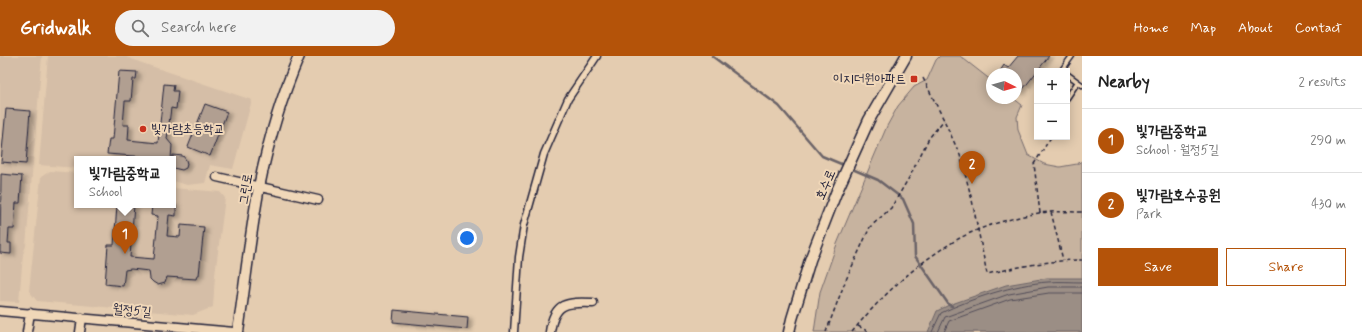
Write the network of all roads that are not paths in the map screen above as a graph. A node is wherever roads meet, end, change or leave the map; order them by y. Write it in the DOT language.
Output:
graph roads {
  1 [pos="298,56"];
  2 [pos="597,56"];
  3 [pos="906,56"];
  4 [pos="1072,56"];
  5 [pos="1063,68"];
  6 [pos="1070,77"];
  7 [pos="1077,83"];
  8 [pos="1082,86"];
  9 [pos="1070,94"];
  10 [pos="217,176"];
  11 [pos="259,187"];
  12 [pos="318,200"];
  13 [pos="593,302"];
  14 [pos="0,311"];
  15 [pos="30,313"];
  16 [pos="82,318"];
  17 [pos="181,330"];
  18 [pos="27,332"];
  19 [pos="80,332"];
  20 [pos="234,332"];
  21 [pos="238,332"];
  22 [pos="514,332"];
  23 [pos="550,332"];
  24 [pos="789,332"];
  1 -- 11 [label="street, 그린로"];
  2 -- 22 [label="street"];
  3 -- 24 [label="street, 호수로"];
  4 -- 5 [label="lane"];
  6 -- 7 [label="lane"];
  7 -- 8 [label="lane"];
  7 -- 9 [label="lane"];
  10 -- 11 [label="street"];
  11 -- 12 [label="street"];
  11 -- 21 [label="street, 그린로"];
  13 -- 23 [label="street"];
  14 -- 15 [label="street, 월정5길"];
  15 -- 16 [label="street, 월정5길"];
  15 -- 18 [label="street"];
  16 -- 17 [label="street, 월정5길"];
  16 -- 19 [label="street"];
  17 -- 20 [label="street, 월정5길"];
}
